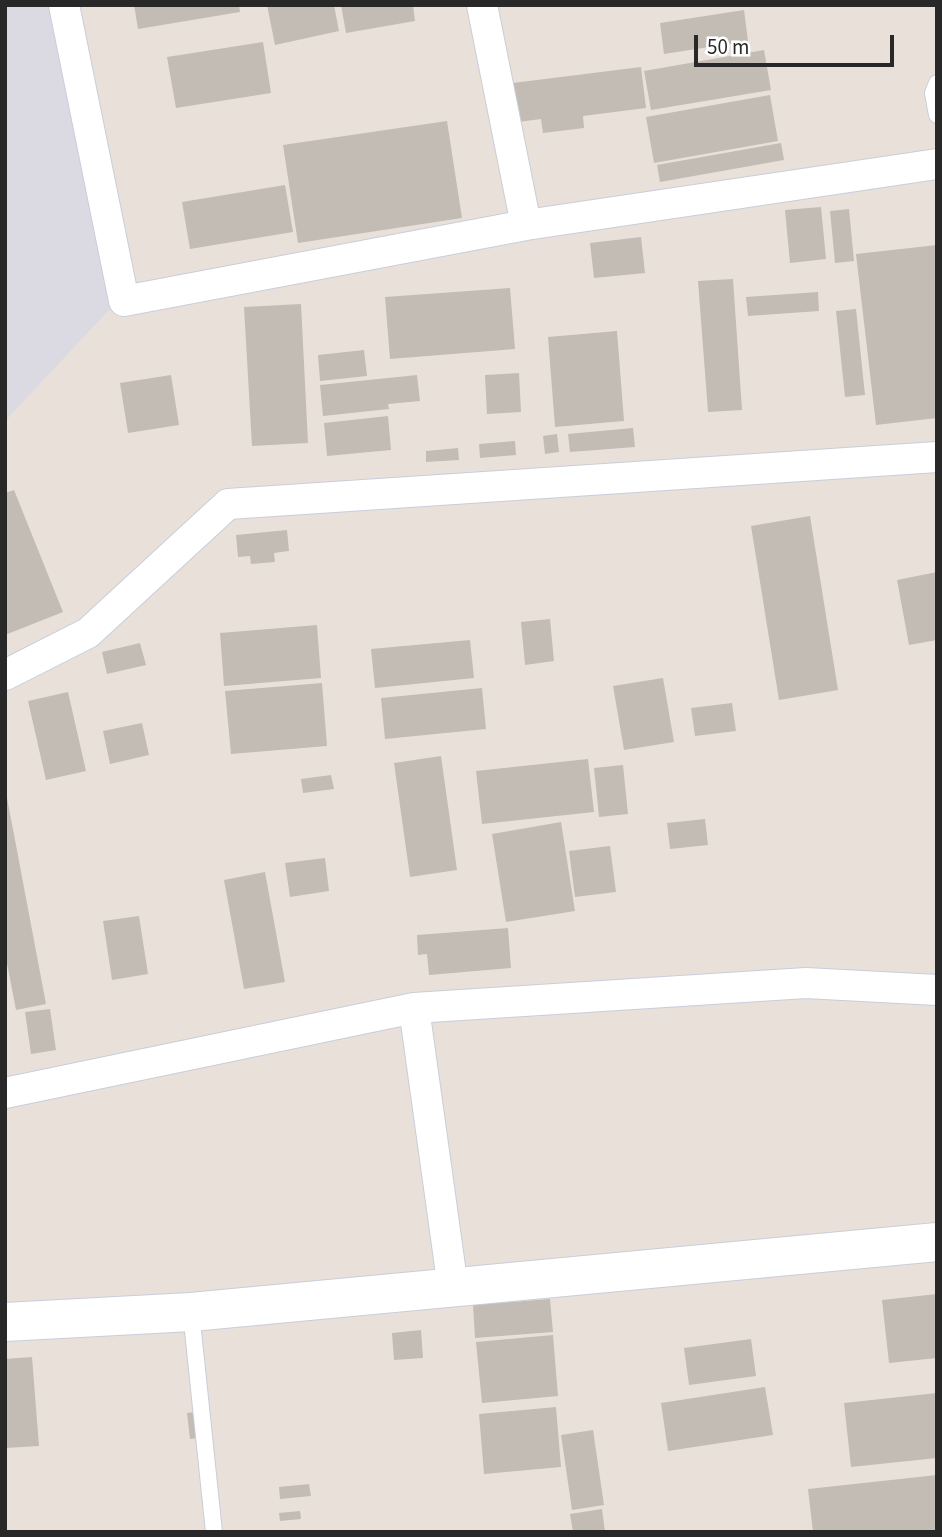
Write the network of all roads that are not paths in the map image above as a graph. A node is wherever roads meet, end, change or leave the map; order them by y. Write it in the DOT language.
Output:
graph roads {
  1 [pos="64,5"];
  2 [pos="482,5"];
  3 [pos="937,83"];
  4 [pos="937,115"];
  5 [pos="937,163"];
  6 [pos="526,225"];
  7 [pos="937,457"];
  8 [pos="5,675"];
  9 [pos="937,990"];
  10 [pos="414,1008"];
  11 [pos="5,1093"];
  12 [pos="937,1242"];
  13 [pos="453,1288"];
  14 [pos="191,1312"];
  15 [pos="5,1322"];
  16 [pos="214,1532"];
  1 -- 6 [label="street"];
  2 -- 6 [label="street"];
  3 -- 4 [label="lane"];
  5 -- 6 [label="street"];
  7 -- 8 [label="street"];
  9 -- 10 [label="street"];
  10 -- 11 [label="street"];
  10 -- 13 [label="street"];
  12 -- 13 [label="street"];
  13 -- 14 [label="street"];
  14 -- 15 [label="street"];
  14 -- 16 [label="lane"];
}
